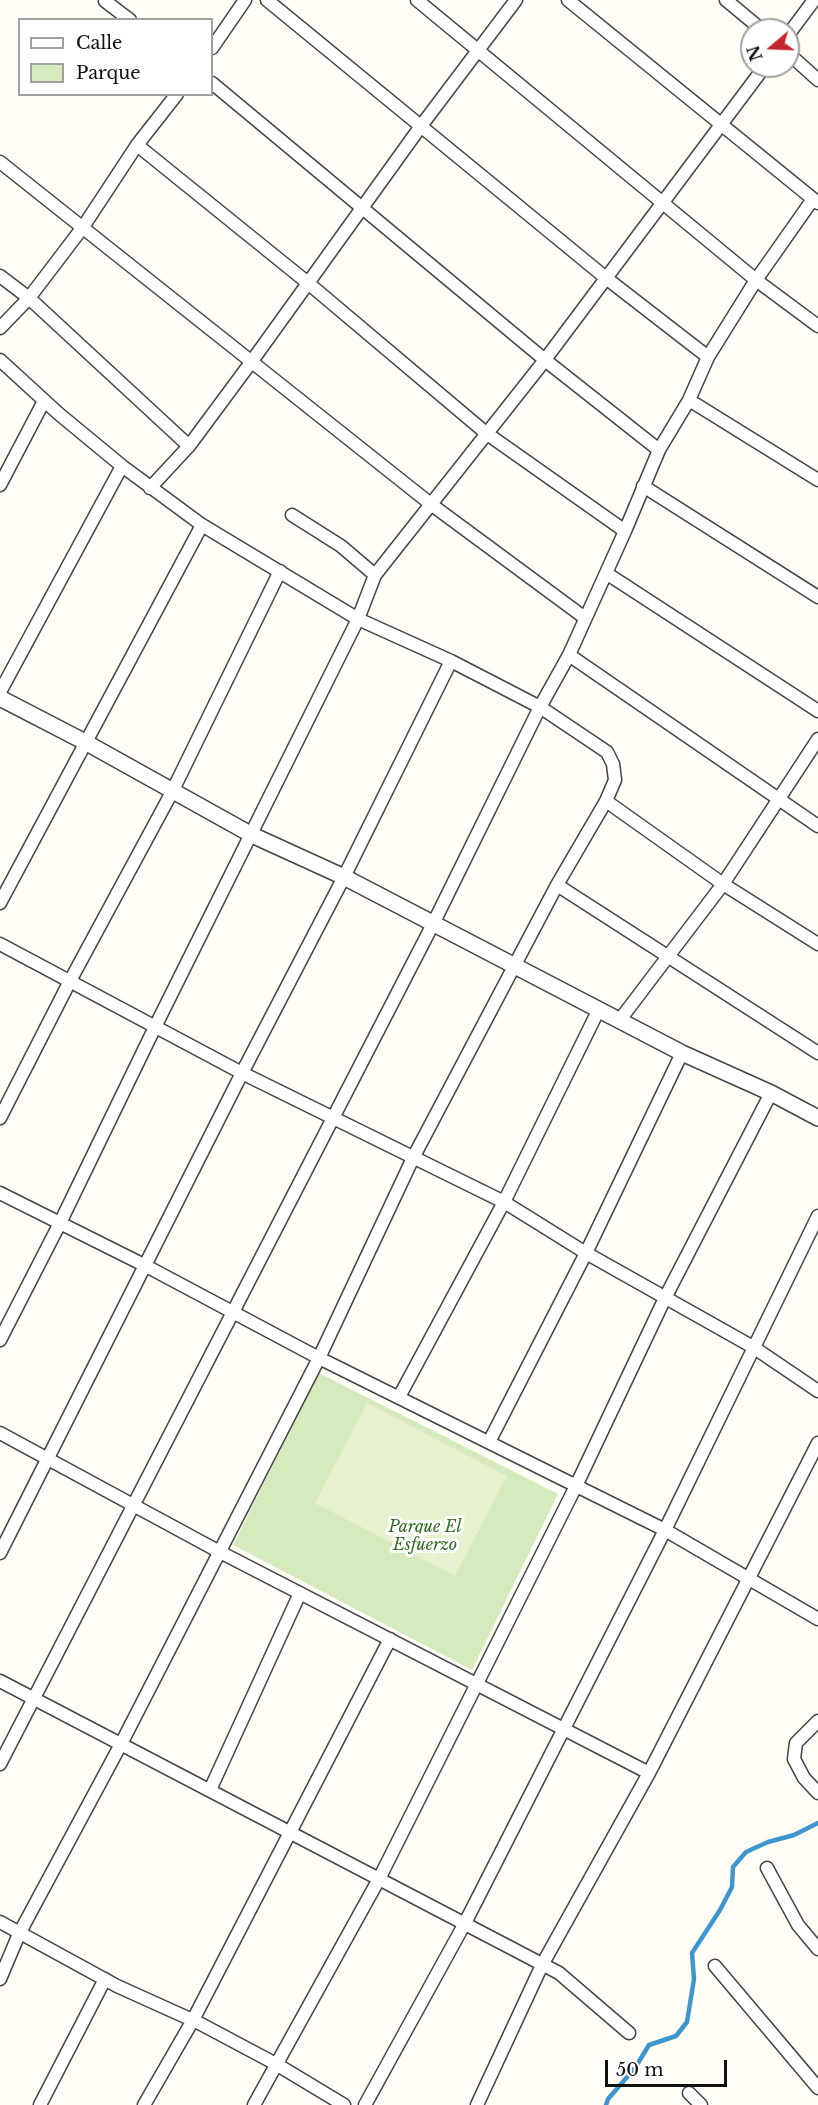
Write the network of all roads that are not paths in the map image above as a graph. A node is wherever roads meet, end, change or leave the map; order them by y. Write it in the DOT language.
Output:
graph roads {
  1 [pos="245,0"];
  2 [pos="267,0"];
  3 [pos="417,0"];
  4 [pos="516,0"];
  5 [pos="568,0"];
  6 [pos="726,0"];
  7 [pos="814,0"];
  8 [pos="105,1"];
  9 [pos="127,18"];
  10 [pos="748,18"];
  11 [pos="800,19"];
  12 [pos="213,47"];
  13 [pos="479,50"];
  14 [pos="800,63"];
  15 [pos="756,78"];
  16 [pos="818,80"];
  17 [pos="213,84"];
  18 [pos="175,96"];
  19 [pos="721,123"];
  20 [pos="421,126"];
  21 [pos="137,145"];
  22 [pos="0,162"];
  23 [pos="815,201"];
  24 [pos="662,203"];
  25 [pos="362,207"];
  26 [pos="83,227"];
  27 [pos="0,276"];
  28 [pos="606,278"];
  29 [pos="756,280"];
  30 [pos="308,283"];
  31 [pos="28,298"];
  32 [pos="818,326"];
  33 [pos="0,328"];
  34 [pos="708,357"];
  35 [pos="0,360"];
  36 [pos="544,360"];
  37 [pos="252,361"];
  38 [pos="689,400"];
  39 [pos="45,401"];
  40 [pos="486,433"];
  41 [pos="189,446"];
  42 [pos="659,450"];
  43 [pos="122,466"];
  44 [pos="818,480"];
  45 [pos="0,485"];
  46 [pos="643,486"];
  47 [pos="150,488"];
  48 [pos="432,505"];
  49 [pos="292,515"];
  50 [pos="202,525"];
  51 [pos="625,531"];
  52 [pos="280,571"];
  53 [pos="606,573"];
  54 [pos="375,575"];
  55 [pos="818,597"];
  56 [pos="585,618"];
  57 [pos="358,619"];
  58 [pos="568,655"];
  59 [pos="451,661"];
  60 [pos="0,692"];
  61 [pos="0,698"];
  62 [pos="540,707"];
  63 [pos="818,711"];
  64 [pos="818,739"];
  65 [pos="85,742"];
  66 [pos="172,792"];
  67 [pos="779,800"];
  68 [pos="606,801"];
  69 [pos="818,826"];
  70 [pos="252,835"];
  71 [pos="344,877"];
  72 [pos="723,884"];
  73 [pos="557,885"];
  74 [pos="0,903"];
  75 [pos="434,924"];
  76 [pos="0,944"];
  77 [pos="818,944"];
  78 [pos="669,956"];
  79 [pos="515,965"];
  80 [pos="70,981"];
  81 [pos="599,1010"];
  82 [pos="619,1021"];
  83 [pos="155,1027"];
  84 [pos="682,1053"];
  85 [pos="818,1053"];
  86 [pos="242,1073"];
  87 [pos="771,1093"];
  88 [pos="0,1118"];
  89 [pos="333,1118"];
  90 [pos="818,1118"];
  91 [pos="413,1158"];
  92 [pos="0,1193"];
  93 [pos="504,1202"];
  94 [pos="818,1216"];
  95 [pos="60,1223"];
  96 [pos="586,1253"];
  97 [pos="146,1266"];
  98 [pos="665,1298"];
  99 [pos="234,1313"];
  100 [pos="0,1340"];
  101 [pos="753,1347"];
  102 [pos="319,1358"];
  103 [pos="818,1391"];
  104 [pos="399,1397"];
  105 [pos="0,1433"];
  106 [pos="489,1442"];
  107 [pos="818,1443"];
  108 [pos="48,1458"];
  109 [pos="815,1460"];
  110 [pos="576,1486"];
  111 [pos="135,1504"];
  112 [pos="665,1530"];
  113 [pos="218,1551"];
  114 [pos="0,1553"];
  115 [pos="749,1580"];
  116 [pos="300,1593"];
  117 [pos="817,1618"];
  118 [pos="390,1639"];
  119 [pos="0,1681"];
  120 [pos="477,1684"];
  121 [pos="34,1699"];
  122 [pos="818,1721"];
  123 [pos="563,1728"];
  124 [pos="121,1744"];
  125 [pos="0,1764"];
  126 [pos="649,1773"];
  127 [pos="210,1790"];
  128 [pos="818,1793"];
  129 [pos="290,1832"];
  130 [pos="767,1868"];
  131 [pos="378,1879"];
  132 [pos="0,1922"];
  133 [pos="465,1923"];
  134 [pos="20,1934"];
  135 [pos="818,1949"];
  136 [pos="542,1965"];
  137 [pos="715,1966"];
  138 [pos="0,1979"];
  139 [pos="105,1979"];
  140 [pos="193,2020"];
  141 [pos="629,2033"];
  142 [pos="276,2064"];
  143 [pos="818,2088"];
  144 [pos="689,2093"];
  145 [pos="40,2105"];
  146 [pos="144,2105"];
  147 [pos="254,2105"];
  148 [pos="344,2105"];
  149 [pos="365,2105"];
  150 [pos="477,2105"];
  151 [pos="701,2105"];
  1 -- 12 [label="street"];
  2 -- 20 [label="street"];
  3 -- 13 [label="street"];
  4 -- 13 [label="street"];
  5 -- 19 [label="street"];
  6 -- 10 [label="street"];
  7 -- 11 [label="street"];
  8 -- 9 [label="street"];
  13 -- 20 [label="street"];
  13 -- 24 [label="street"];
  14 -- 16 [label="street"];
  15 -- 19 [label="street"];
  17 -- 25 [label="street"];
  18 -- 21 [label="street"];
  19 -- 23 [label="street"];
  19 -- 24 [label="street"];
  20 -- 25 [label="street"];
  20 -- 28 [label="street"];
  21 -- 26 [label="street"];
  21 -- 30 [label="street"];
  22 -- 26 [label="street"];
  23 -- 29 [label="street"];
  24 -- 28 [label="street"];
  24 -- 29 [label="street"];
  25 -- 30 [label="street"];
  25 -- 36 [label="street"];
  26 -- 31 [label="street"];
  26 -- 37 [label="street"];
  27 -- 31 [label="street"];
  28 -- 34 [label="street"];
  28 -- 36 [label="street"];
  29 -- 32 [label="street"];
  29 -- 34 [label="street"];
  30 -- 37 [label="street"];
  30 -- 40 [label="street"];
  31 -- 33 [label="street"];
  31 -- 41 [label="street"];
  34 -- 38 [label="street"];
  35 -- 39 [label="street"];
  36 -- 40 [label="street"];
  36 -- 42 [label="street"];
  37 -- 41 [label="street"];
  37 -- 48 [label="street"];
  38 -- 42 [label="street"];
  38 -- 44 [label="street"];
  39 -- 43 [label="street"];
  39 -- 45 [label="street"];
  40 -- 48 [label="street"];
  40 -- 51 [label="street"];
  41 -- 47 [label="street"];
  42 -- 46 [label="street"];
  43 -- 47 [label="street"];
  43 -- 60 [label="street"];
  46 -- 51 [label="street"];
  46 -- 55 [label="street"];
  47 -- 50 [label="street"];
  48 -- 54 [label="street"];
  48 -- 56 [label="street"];
  49 -- 54 [label="street"];
  50 -- 52 [label="street"];
  50 -- 65 [label="street"];
  51 -- 53 [label="street"];
  52 -- 57 [label="street"];
  52 -- 66 [label="street"];
  53 -- 56 [label="street"];
  53 -- 63 [label="street"];
  54 -- 57 [label="street"];
  56 -- 58 [label="street"];
  57 -- 59 [label="street"];
  57 -- 70 [label="street"];
  58 -- 62 [label="street"];
  58 -- 67 [label="street"];
  59 -- 62 [label="street"];
  59 -- 71 [label="street"];
  61 -- 65 [label="street"];
  62 -- 68 [label="street"];
  62 -- 75 [label="street"];
  64 -- 67 [label="street"];
  65 -- 66 [label="street"];
  65 -- 74 [label="street"];
  66 -- 70 [label="street"];
  66 -- 80 [label="street"];
  67 -- 69 [label="street"];
  67 -- 72 [label="street"];
  68 -- 72 [label="street"];
  68 -- 73 [label="street"];
  70 -- 71 [label="street"];
  70 -- 83 [label="street"];
  71 -- 75 [label="street"];
  71 -- 86 [label="street"];
  72 -- 77 [label="street"];
  72 -- 78 [label="street"];
  73 -- 78 [label="street"];
  73 -- 79 [label="street"];
  75 -- 79 [label="street"];
  75 -- 89 [label="street"];
  76 -- 80 [label="street"];
  78 -- 82 [label="street"];
  78 -- 85 [label="street"];
  79 -- 81 [label="street"];
  79 -- 91 [label="street"];
  80 -- 83 [label="street"];
  80 -- 88 [label="street"];
  81 -- 82 [label="street"];
  81 -- 93 [label="street"];
  82 -- 84 [label="street"];
  83 -- 86 [label="street"];
  83 -- 95 [label="street"];
  84 -- 87 [label="street"];
  84 -- 96 [label="street"];
  86 -- 89 [label="street"];
  86 -- 97 [label="street"];
  87 -- 90 [label="street"];
  87 -- 98 [label="street"];
  89 -- 91 [label="street"];
  89 -- 99 [label="street"];
  91 -- 93 [label="street"];
  91 -- 102 [label="street"];
  92 -- 95 [label="street"];
  93 -- 96 [label="street"];
  93 -- 104 [label="street"];
  94 -- 101 [label="street"];
  95 -- 97 [label="street"];
  95 -- 100 [label="street"];
  96 -- 98 [label="street"];
  96 -- 106 [label="street"];
  97 -- 99 [label="street"];
  97 -- 108 [label="street"];
  98 -- 101 [label="street"];
  98 -- 110 [label="street"];
  99 -- 102 [label="street"];
  99 -- 111 [label="street"];
  101 -- 103 [label="street"];
  101 -- 112 [label="street"];
  102 -- 104 [label="street"];
  102 -- 113 [label="street"];
  104 -- 106 [label="street"];
  105 -- 108 [label="street"];
  106 -- 110 [label="street"];
  107 -- 109 [label="street"];
  108 -- 111 [label="street"];
  108 -- 114 [label="street"];
  109 -- 115 [label="street"];
  110 -- 112 [label="street"];
  110 -- 120 [label="street"];
  111 -- 113 [label="street"];
  111 -- 121 [label="street"];
  112 -- 115 [label="street"];
  112 -- 123 [label="street"];
  113 -- 116 [label="street"];
  113 -- 124 [label="street"];
  115 -- 117 [label="street"];
  115 -- 126 [label="street"];
  116 -- 118 [label="street"];
  116 -- 127 [label="street"];
  118 -- 120 [label="street"];
  118 -- 129 [label="street"];
  119 -- 121 [label="street"];
  120 -- 123 [label="street"];
  120 -- 131 [label="street"];
  121 -- 124 [label="street"];
  121 -- 125 [label="street"];
  122 -- 128 [label="street"];
  123 -- 126 [label="street"];
  123 -- 133 [label="street"];
  124 -- 127 [label="street"];
  124 -- 134 [label="street"];
  126 -- 136 [label="street"];
  127 -- 129 [label="street"];
  129 -- 131 [label="street"];
  129 -- 140 [label="street"];
  130 -- 135 [label="street"];
  131 -- 133 [label="street"];
  131 -- 142 [label="street"];
  132 -- 134 [label="street"];
  133 -- 136 [label="street"];
  133 -- 149 [label="street"];
  134 -- 138 [label="street"];
  134 -- 139 [label="street"];
  136 -- 141 [label="street"];
  136 -- 150 [label="street"];
  137 -- 143 [label="street"];
  139 -- 140 [label="street"];
  139 -- 145 [label="street"];
  140 -- 142 [label="street"];
  140 -- 146 [label="street"];
  142 -- 147 [label="street"];
  142 -- 148 [label="street"];
  144 -- 151 [label="street"];
}
